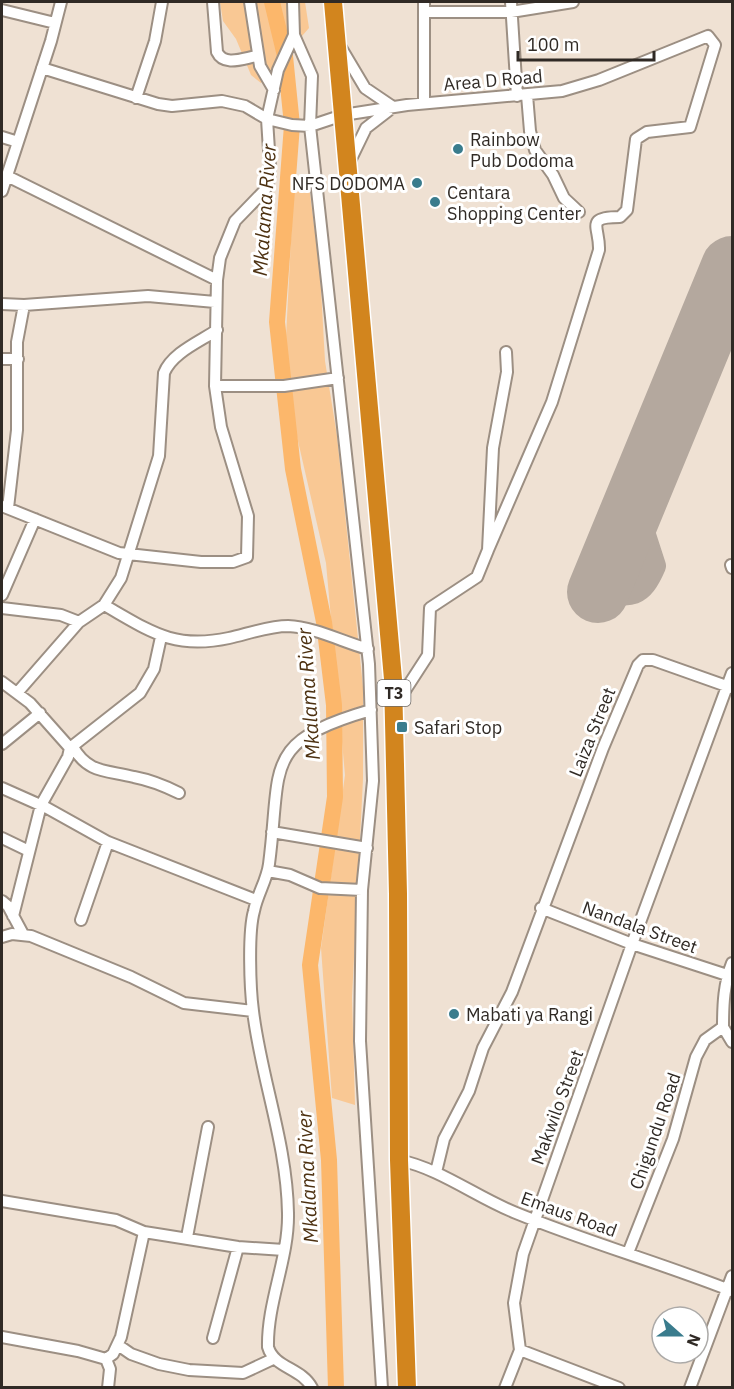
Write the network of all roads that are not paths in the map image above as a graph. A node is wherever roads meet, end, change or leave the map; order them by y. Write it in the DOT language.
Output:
graph roads {
  1 [pos="61,2"];
  2 [pos="162,2"];
  3 [pos="213,2"];
  4 [pos="250,2"];
  5 [pos="293,2"];
  6 [pos="333,2"];
  7 [pos="573,2"];
  8 [pos="424,7"];
  9 [pos="511,7"];
  10 [pos="2,10"];
  11 [pos="55,23"];
  12 [pos="294,35"];
  13 [pos="337,41"];
  14 [pos="258,56"];
  15 [pos="42,68"];
  16 [pos="274,90"];
  17 [pos="522,95"];
  18 [pos="136,98"];
  19 [pos="424,103"];
  20 [pos="394,107"];
  21 [pos="343,116"];
  22 [pos="267,119"];
  23 [pos="310,126"];
  24 [pos="2,137"];
  25 [pos="18,142"];
  26 [pos="348,166"];
  27 [pos="7,176"];
  28 [pos="2,191"];
  29 [pos="579,213"];
  30 [pos="217,280"];
  31 [pos="215,302"];
  32 [pos="2,304"];
  33 [pos="24,305"];
  34 [pos="217,330"];
  35 [pos="506,352"];
  36 [pos="2,359"];
  37 [pos="18,359"];
  38 [pos="338,378"];
  39 [pos="215,386"];
  40 [pos="5,507"];
  41 [pos="35,519"];
  42 [pos="488,550"];
  43 [pos="129,555"];
  44 [pos="2,595"];
  45 [pos="104,604"];
  46 [pos="2,608"];
  47 [pos="80,621"];
  48 [pos="161,637"];
  49 [pos="368,650"];
  50 [pos="732,673"];
  51 [pos="2,682"];
  52 [pos="730,687"];
  53 [pos="17,693"];
  54 [pos="394,707"];
  55 [pos="371,710"];
  56 [pos="40,713"];
  57 [pos="2,744"];
  58 [pos="72,748"];
  59 [pos="2,788"];
  60 [pos="179,793"];
  61 [pos="41,805"];
  62 [pos="272,832"];
  63 [pos="2,838"];
  64 [pos="108,842"];
  65 [pos="367,848"];
  66 [pos="29,850"];
  67 [pos="268,870"];
  68 [pos="362,890"];
  69 [pos="256,900"];
  70 [pos="2,902"];
  71 [pos="541,908"];
  72 [pos="14,916"];
  73 [pos="81,920"];
  74 [pos="23,934"];
  75 [pos="2,937"];
  76 [pos="632,944"];
  77 [pos="732,963"];
  78 [pos="727,975"];
  79 [pos="253,1011"];
  80 [pos="723,1027"];
  81 [pos="732,1042"];
  82 [pos="208,1127"];
  83 [pos="399,1160"];
  84 [pos="436,1172"];
  85 [pos="2,1201"];
  86 [pos="534,1220"];
  87 [pos="144,1232"];
  88 [pos="187,1237"];
  89 [pos="238,1247"];
  90 [pos="284,1250"];
  91 [pos="628,1253"];
  92 [pos="732,1276"];
  93 [pos="730,1290"];
  94 [pos="2,1337"];
  95 [pos="213,1338"];
  96 [pos="118,1346"];
  97 [pos="520,1350"];
  98 [pos="106,1359"];
  99 [pos="273,1359"];
  100 [pos="108,1388"];
  101 [pos="312,1388"];
  102 [pos="382,1388"];
  103 [pos="407,1388"];
  104 [pos="505,1388"];
  105 [pos="619,1388"];
  106 [pos="690,1388"];
  1 -- 11 [label="street"];
  2 -- 18 [label="street"];
  3 -- 14 [label="street"];
  4 -- 14 [label="street"];
  5 -- 12 [label="street"];
  6 -- 13 [label="highway, T3"];
  7 -- 9 [label="street"];
  8 -- 9 [label="street"];
  8 -- 19 [label="street"];
  9 -- 17 [label="street"];
  10 -- 11 [label="street"];
  11 -- 15 [label="street"];
  12 -- 16 [label="street"];
  12 -- 23 [label="street"];
  13 -- 20 [label="street"];
  13 -- 21 [label="highway, T3"];
  14 -- 16 [label="street"];
  15 -- 18 [label="street"];
  15 -- 25 [label="street"];
  16 -- 22 [label="street"];
  17 -- 19 [label="street, Area D Road"];
  17 -- 29 [label="street"];
  17 -- 42 [label="street, Area D Road"];
  18 -- 22 [label="street"];
  19 -- 20 [label="street, Area D Road"];
  20 -- 21 [label="street, Area D Road"];
  20 -- 26 [label="street"];
  21 -- 23 [label="street, Area D Road"];
  21 -- 26 [label="highway, T3"];
  22 -- 23 [label="street"];
  22 -- 30 [label="street"];
  23 -- 38 [label="street"];
  24 -- 25 [label="street"];
  25 -- 27 [label="street"];
  26 -- 54 [label="highway, T3"];
  27 -- 28 [label="street"];
  27 -- 30 [label="street"];
  30 -- 31 [label="street"];
  31 -- 33 [label="street"];
  31 -- 34 [label="street"];
  32 -- 33 [label="street"];
  33 -- 37 [label="street"];
  34 -- 39 [label="street"];
  34 -- 43 [label="street"];
  35 -- 42 [label="street"];
  36 -- 37 [label="street"];
  37 -- 40 [label="street"];
  38 -- 39 [label="street"];
  38 -- 49 [label="street"];
  39 -- 43 [label="street"];
  40 -- 41 [label="street"];
  41 -- 43 [label="street"];
  41 -- 44 [label="street"];
  42 -- 54 [label="street"];
  43 -- 45 [label="street"];
  45 -- 47 [label="street"];
  45 -- 48 [label="street"];
  46 -- 47 [label="street"];
  47 -- 53 [label="street"];
  48 -- 49 [label="street"];
  48 -- 58 [label="street"];
  49 -- 55 [label="street"];
  50 -- 52 [label="street, Makwilo Street"];
  51 -- 53 [label="street"];
  52 -- 71 [label="street, Laiza Street"];
  52 -- 76 [label="street, Makwilo Street"];
  53 -- 56 [label="street"];
  54 -- 83 [label="highway, T3"];
  55 -- 62 [label="street"];
  55 -- 65 [label="street"];
  56 -- 57 [label="street"];
  56 -- 58 [label="street"];
  58 -- 60 [label="street"];
  58 -- 61 [label="street"];
  59 -- 61 [label="street"];
  61 -- 64 [label="street"];
  61 -- 66 [label="street"];
  62 -- 65 [label="street"];
  62 -- 67 [label="street"];
  63 -- 66 [label="street"];
  64 -- 69 [label="street"];
  64 -- 73 [label="street"];
  65 -- 68 [label="street"];
  66 -- 72 [label="street"];
  67 -- 68 [label="street"];
  67 -- 69 [label="street"];
  68 -- 102 [label="street"];
  69 -- 79 [label="street"];
  70 -- 72 [label="street"];
  71 -- 76 [label="street, Nandala Street"];
  71 -- 84 [label="street"];
  72 -- 74 [label="street"];
  74 -- 75 [label="street"];
  74 -- 79 [label="street"];
  76 -- 78 [label="street, Nandala Street"];
  76 -- 86 [label="street, Makwilo Street"];
  77 -- 78 [label="street"];
  78 -- 80 [label="street"];
  79 -- 90 [label="street"];
  80 -- 81 [label="street"];
  80 -- 91 [label="street, Chigundu Road"];
  82 -- 88 [label="street"];
  83 -- 84 [label="street, Emaus Road"];
  83 -- 103 [label="highway, T3"];
  84 -- 86 [label="street, Emaus Road"];
  85 -- 87 [label="street"];
  86 -- 91 [label="street, Emaus Road"];
  86 -- 97 [label="street, Makwilo Street"];
  87 -- 88 [label="street"];
  87 -- 96 [label="street"];
  88 -- 89 [label="street"];
  89 -- 90 [label="street"];
  89 -- 95 [label="street"];
  90 -- 99 [label="street"];
  91 -- 93 [label="street, Emaus Road"];
  92 -- 93 [label="street"];
  93 -- 106 [label="street"];
  94 -- 98 [label="street"];
  96 -- 98 [label="street"];
  96 -- 99 [label="street"];
  97 -- 104 [label="street, Makwilo Street"];
  97 -- 105 [label="street"];
  98 -- 100 [label="street"];
  99 -- 101 [label="street"];
}
